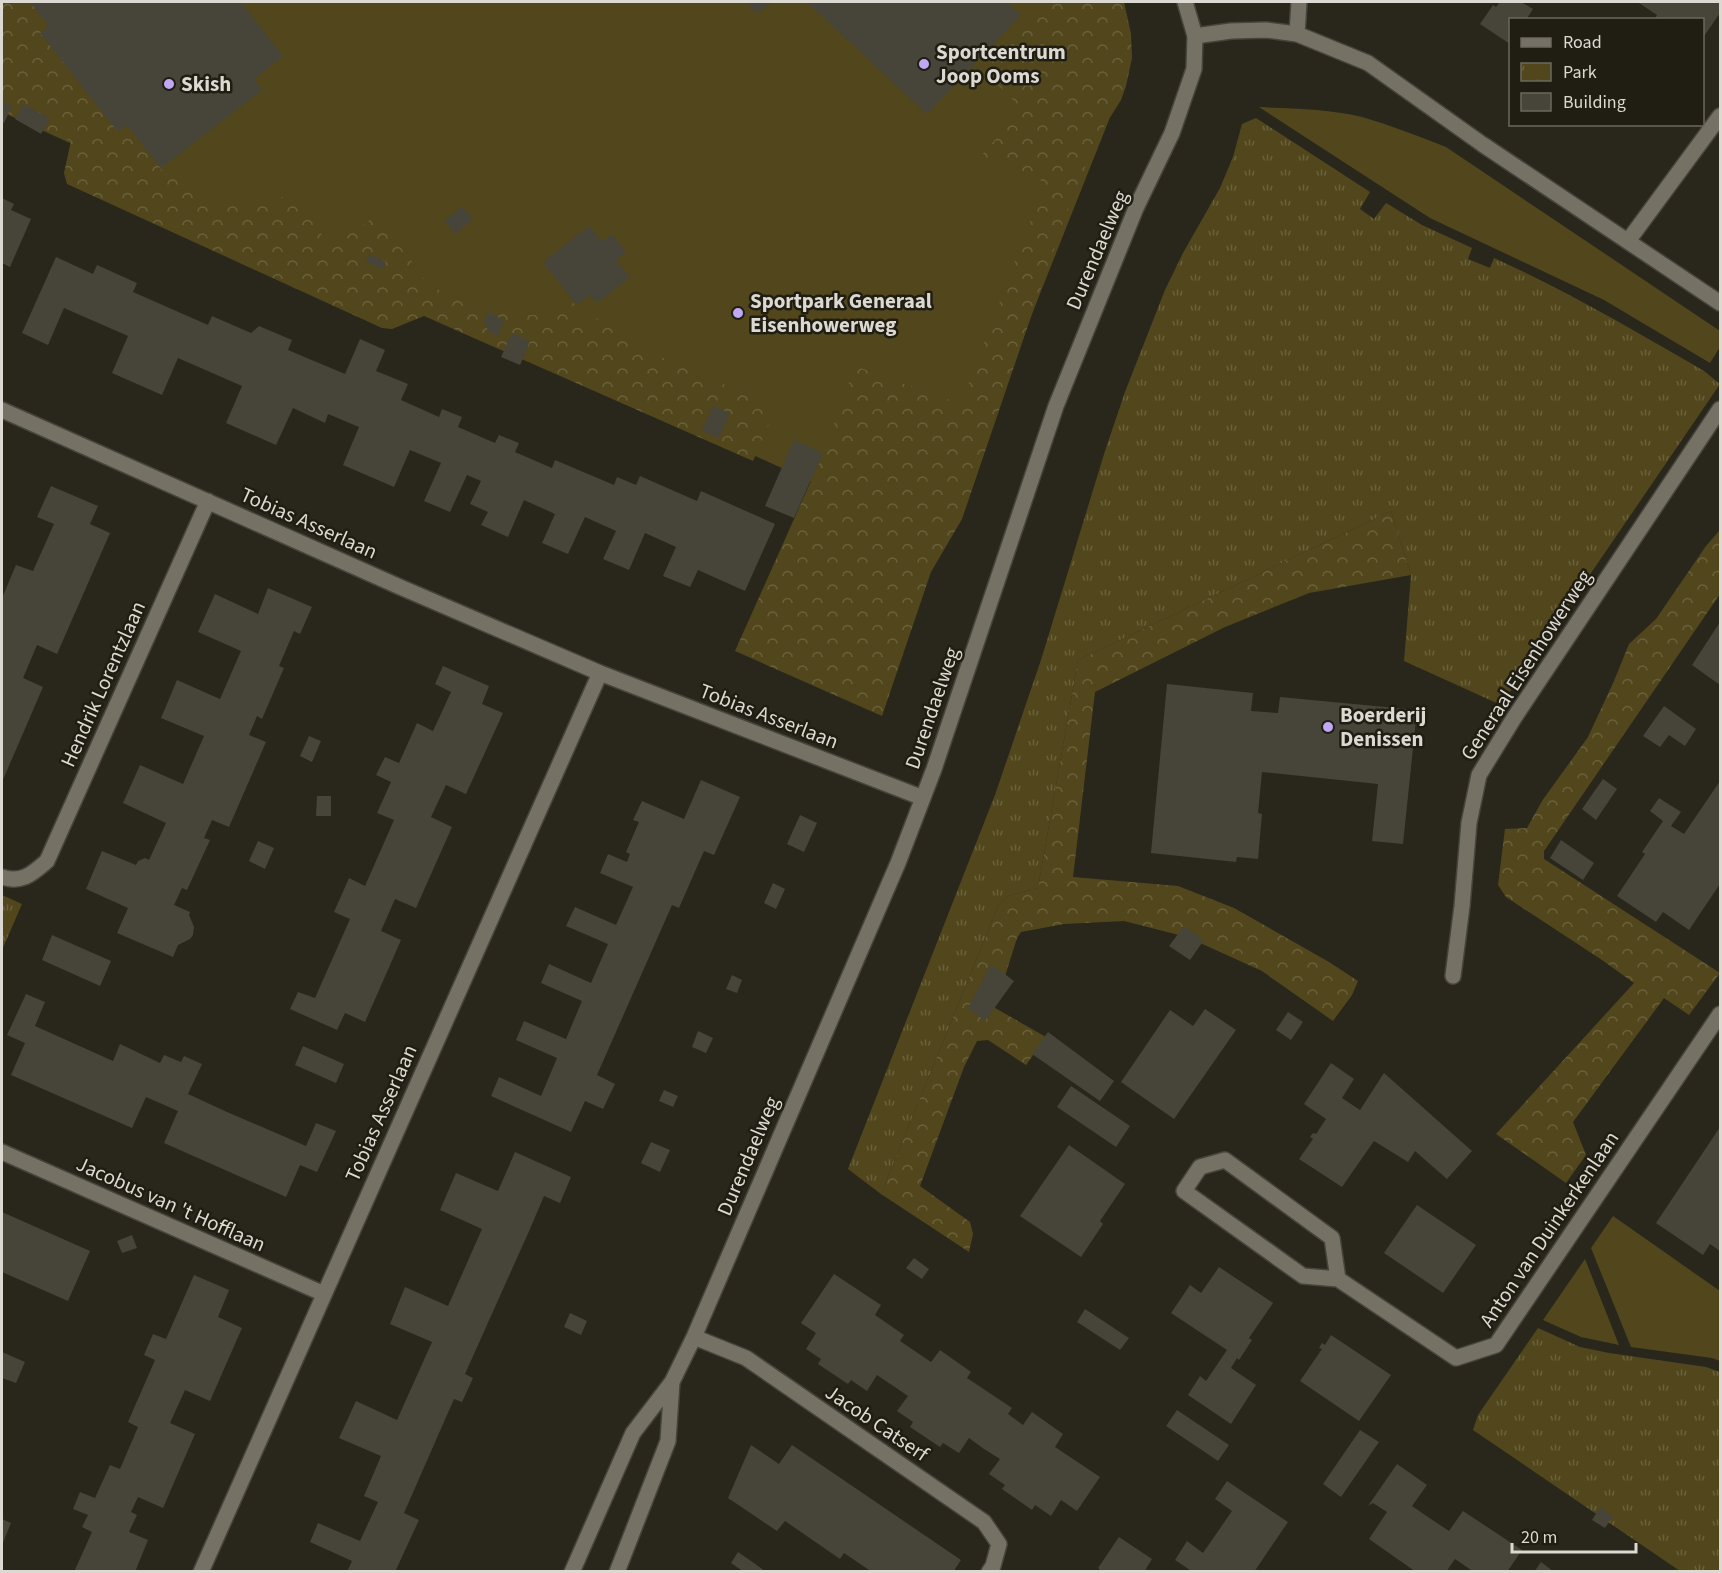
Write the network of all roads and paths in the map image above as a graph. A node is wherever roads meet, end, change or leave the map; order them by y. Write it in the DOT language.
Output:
graph roads {
  1 [pos="1185,2"];
  2 [pos="1299,2"];
  3 [pos="1297,34"];
  4 [pos="1194,36"];
  5 [pos="1720,116"];
  6 [pos="1628,241"];
  7 [pos="1720,303"];
  8 [pos="2,410"];
  9 [pos="1720,410"];
  10 [pos="208,501"];
  11 [pos="600,673"];
  12 [pos="923,798"];
  13 [pos="2,877"];
  14 [pos="1453,976"];
  15 [pos="1720,1014"];
  16 [pos="2,1152"];
  17 [pos="1338,1279"];
  18 [pos="324,1294"];
  19 [pos="693,1337"];
  20 [pos="672,1382"];
  21 [pos="201,1572"];
  22 [pos="572,1572"];
  23 [pos="617,1572"];
  24 [pos="989,1572"];
  1 -- 4 [label="street"];
  2 -- 3 [label="street"];
  3 -- 4 [label="street"];
  3 -- 6 [label="street"];
  4 -- 12 [label="street, Durendaelweg"];
  5 -- 6 [label="street"];
  6 -- 7 [label="street"];
  8 -- 10 [label="street, Tobias Asserlaan"];
  9 -- 14 [label="street, Generaal Eisenhowerweg"];
  10 -- 11 [label="street, Tobias Asserlaan"];
  10 -- 13 [label="street, Hendrik Lorentzlaan"];
  11 -- 12 [label="street, Tobias Asserlaan"];
  11 -- 18 [label="street, Tobias Asserlaan"];
  12 -- 19 [label="street, Durendaelweg"];
  15 -- 17 [label="street, Anton van Duinkerkenlaan"];
  16 -- 18 [label="street, Jacobus van 't Hofflaan"];
  17 -- 17 [label="street, Anton van Duinkerkenlaan"];
  18 -- 21 [label="street, Tobias Asserlaan"];
  19 -- 20 [label="street, Durendaelweg"];
  19 -- 24 [label="street, Jacob Catserf"];
  20 -- 22 [label="street, Durendaelweg"];
  20 -- 23 [label="street, Durendaelweg"];
}
